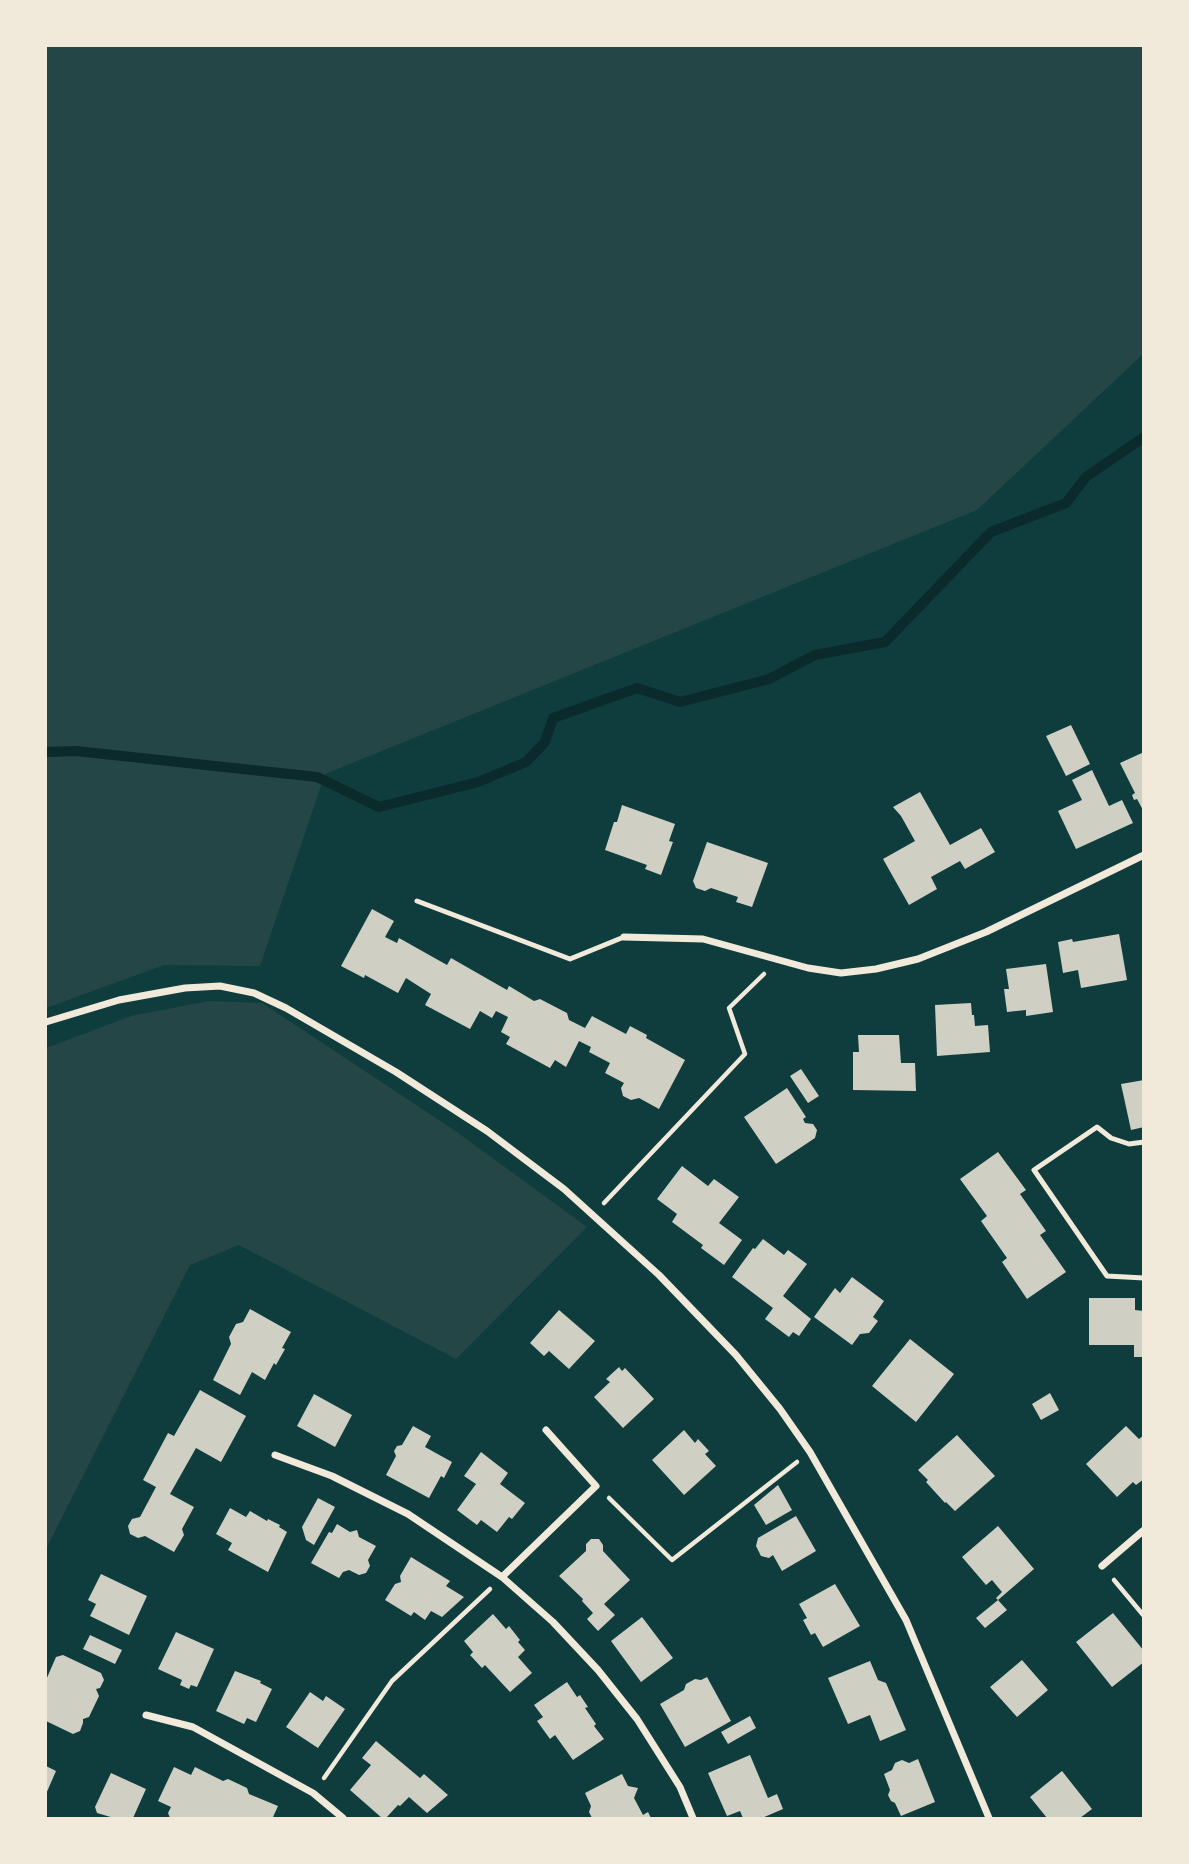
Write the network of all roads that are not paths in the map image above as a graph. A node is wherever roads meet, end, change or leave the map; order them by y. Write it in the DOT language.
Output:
graph roads {
  1 [pos="1143,855"];
  2 [pos="417,901"];
  3 [pos="624,937"];
  4 [pos="46,1022"];
  5 [pos="1143,1142"];
  6 [pos="1143,1278"];
  7 [pos="546,1430"];
  8 [pos="275,1455"];
  9 [pos="1143,1530"];
  10 [pos="1102,1566"];
  11 [pos="502,1577"];
  12 [pos="146,1715"];
  13 [pos="344,1818"];
  14 [pos="693,1818"];
  15 [pos="989,1818"];
  1 -- 3 [label="street"];
  2 -- 3 [label="lane"];
  4 -- 15 [label="street"];
  5 -- 6 [label="lane"];
  7 -- 11 [label="street"];
  8 -- 11 [label="street"];
  9 -- 10 [label="street"];
  11 -- 14 [label="street"];
  12 -- 13 [label="street"];
}
